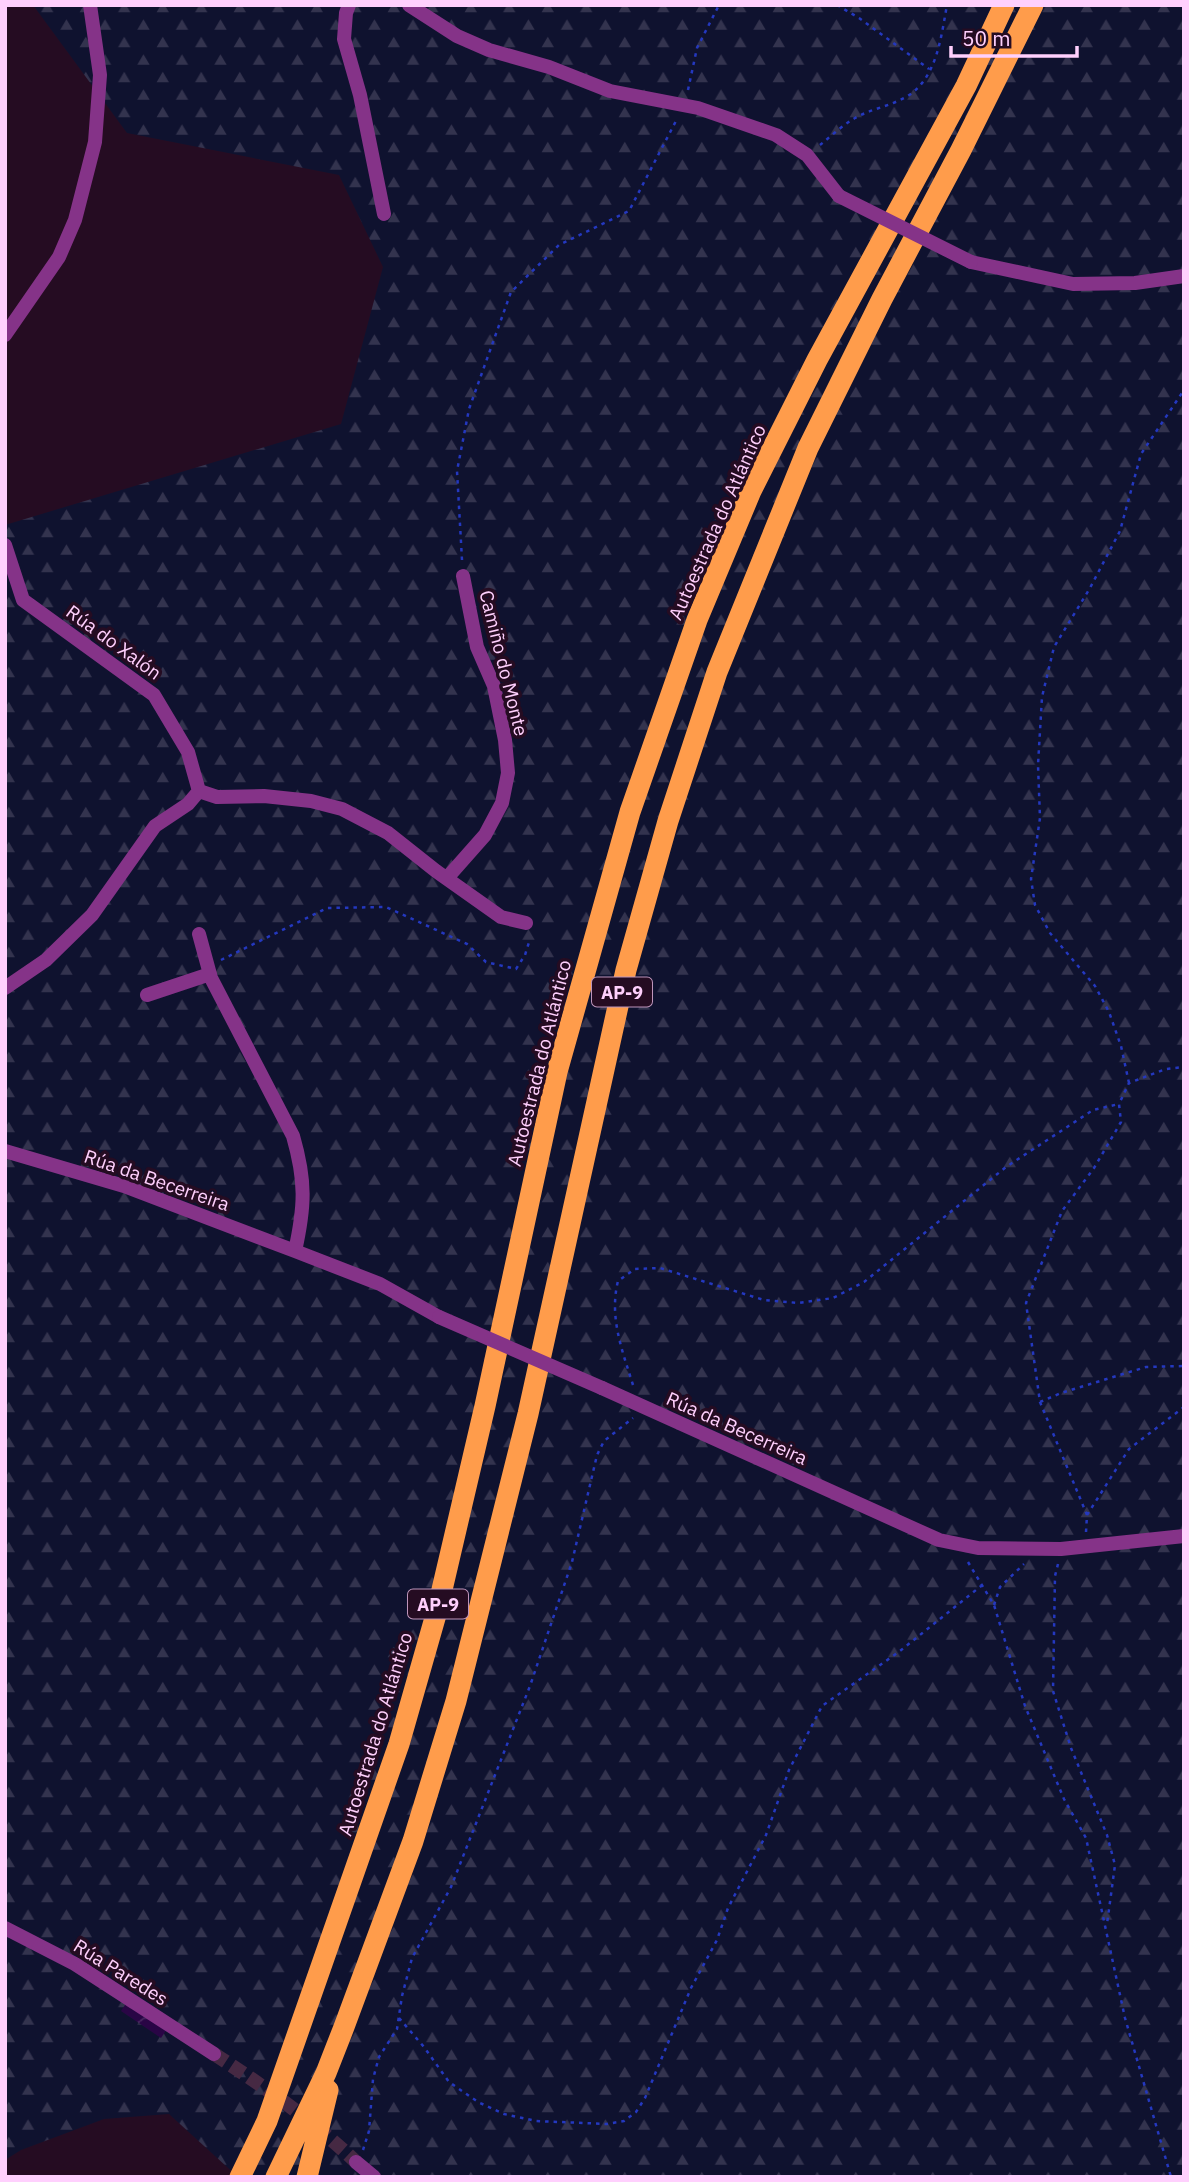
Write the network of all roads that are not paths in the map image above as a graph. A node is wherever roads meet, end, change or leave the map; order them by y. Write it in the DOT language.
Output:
graph roads {
  1 [pos="90,5"];
  2 [pos="349,5"];
  3 [pos="409,5"];
  4 [pos="1004,5"];
  5 [pos="1033,5"];
  6 [pos="384,214"];
  7 [pos="1184,276"];
  8 [pos="5,335"];
  9 [pos="5,545"];
  10 [pos="463,576"];
  11 [pos="199,791"];
  12 [pos="447,878"];
  13 [pos="526,923"];
  14 [pos="199,934"];
  15 [pos="209,970"];
  16 [pos="5,988"];
  17 [pos="147,995"];
  18 [pos="5,1151"];
  19 [pos="295,1251"];
  20 [pos="1184,1536"];
  21 [pos="5,1928"];
  22 [pos="344,2027"];
  23 [pos="214,2054"];
  24 [pos="267,2121"];
  25 [pos="357,2163"];
  26 [pos="226,2177"];
  27 [pos="240,2177"];
  28 [pos="276,2177"];
  29 [pos="307,2177"];
  30 [pos="374,2177"];
  1 -- 8 [label="street"];
  2 -- 6 [label="street"];
  3 -- 7 [label="street, bridge"];
  4 -- 24 [label="highway, Autoestrada do Atlántico / AP-9"];
  5 -- 22 [label="highway, AP-9"];
  9 -- 11 [label="street, Rúa do Xalón"];
  10 -- 12 [label="street, Camiño do Monte"];
  11 -- 12 [label="street"];
  11 -- 16 [label="street"];
  12 -- 13 [label="street"];
  14 -- 15 [label="street"];
  15 -- 17 [label="street"];
  15 -- 19 [label="street"];
  18 -- 19 [label="street, Rúa da Becerreira"];
  19 -- 20 [label="street, Rúa da Becerreira, bridge"];
  21 -- 23 [label="street, Rúa Paredes"];
  22 -- 28 [label="highway, AP-9"];
  22 -- 29 [label="highway"];
  24 -- 26 [label="highway"];
  24 -- 27 [label="highway, Autoestrada do Atlántico / AP-9"];
  25 -- 30 [label="street"];
}
